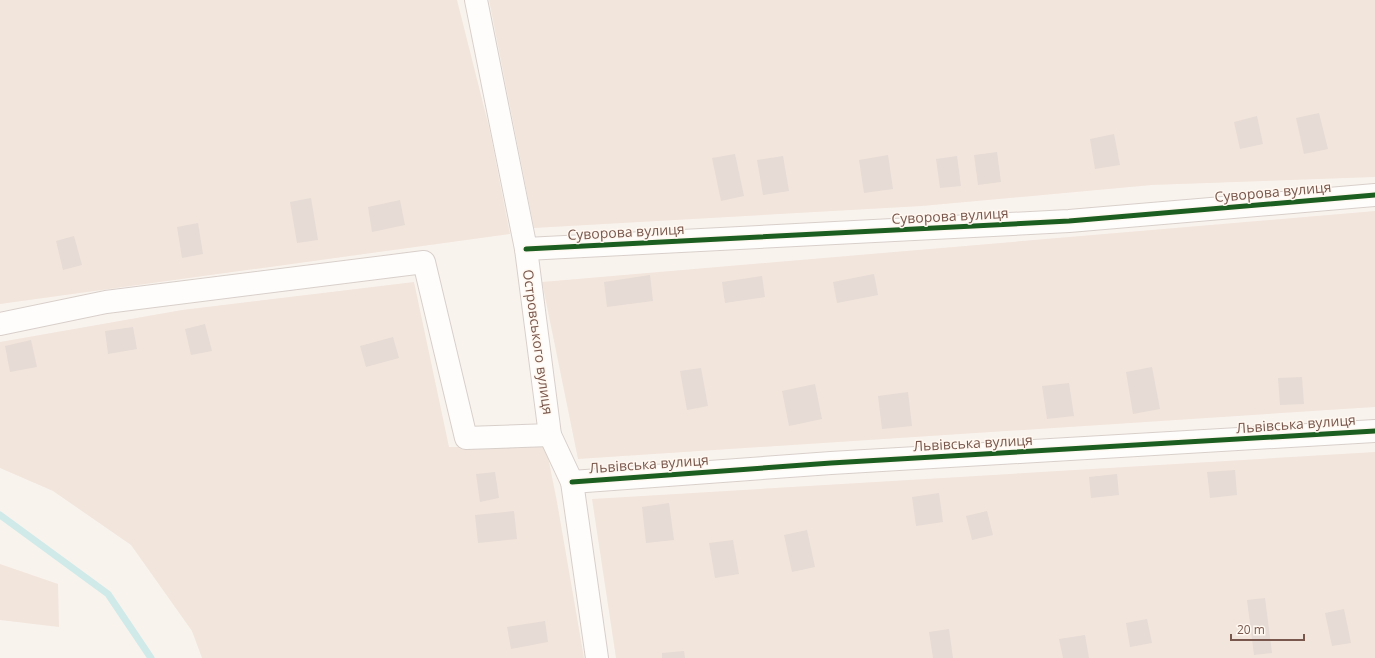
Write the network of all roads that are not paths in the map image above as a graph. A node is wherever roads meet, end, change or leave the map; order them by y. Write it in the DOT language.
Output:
graph roads {
  1 [pos="476,0"];
  2 [pos="1375,195"];
  3 [pos="526,250"];
  4 [pos="0,324"];
  5 [pos="1375,431"];
  6 [pos="550,435"];
  7 [pos="572,482"];
  8 [pos="597,658"];
  1 -- 3 [label="street, Островського вулиця"];
  2 -- 3 [label="street, Суворова вулиця"];
  3 -- 6 [label="street, Островського вулиця"];
  4 -- 6 [label="street"];
  5 -- 7 [label="street, Львівська вулиця"];
  6 -- 7 [label="street, Островського вулиця"];
  7 -- 8 [label="street, Островського вулиця"];
}
